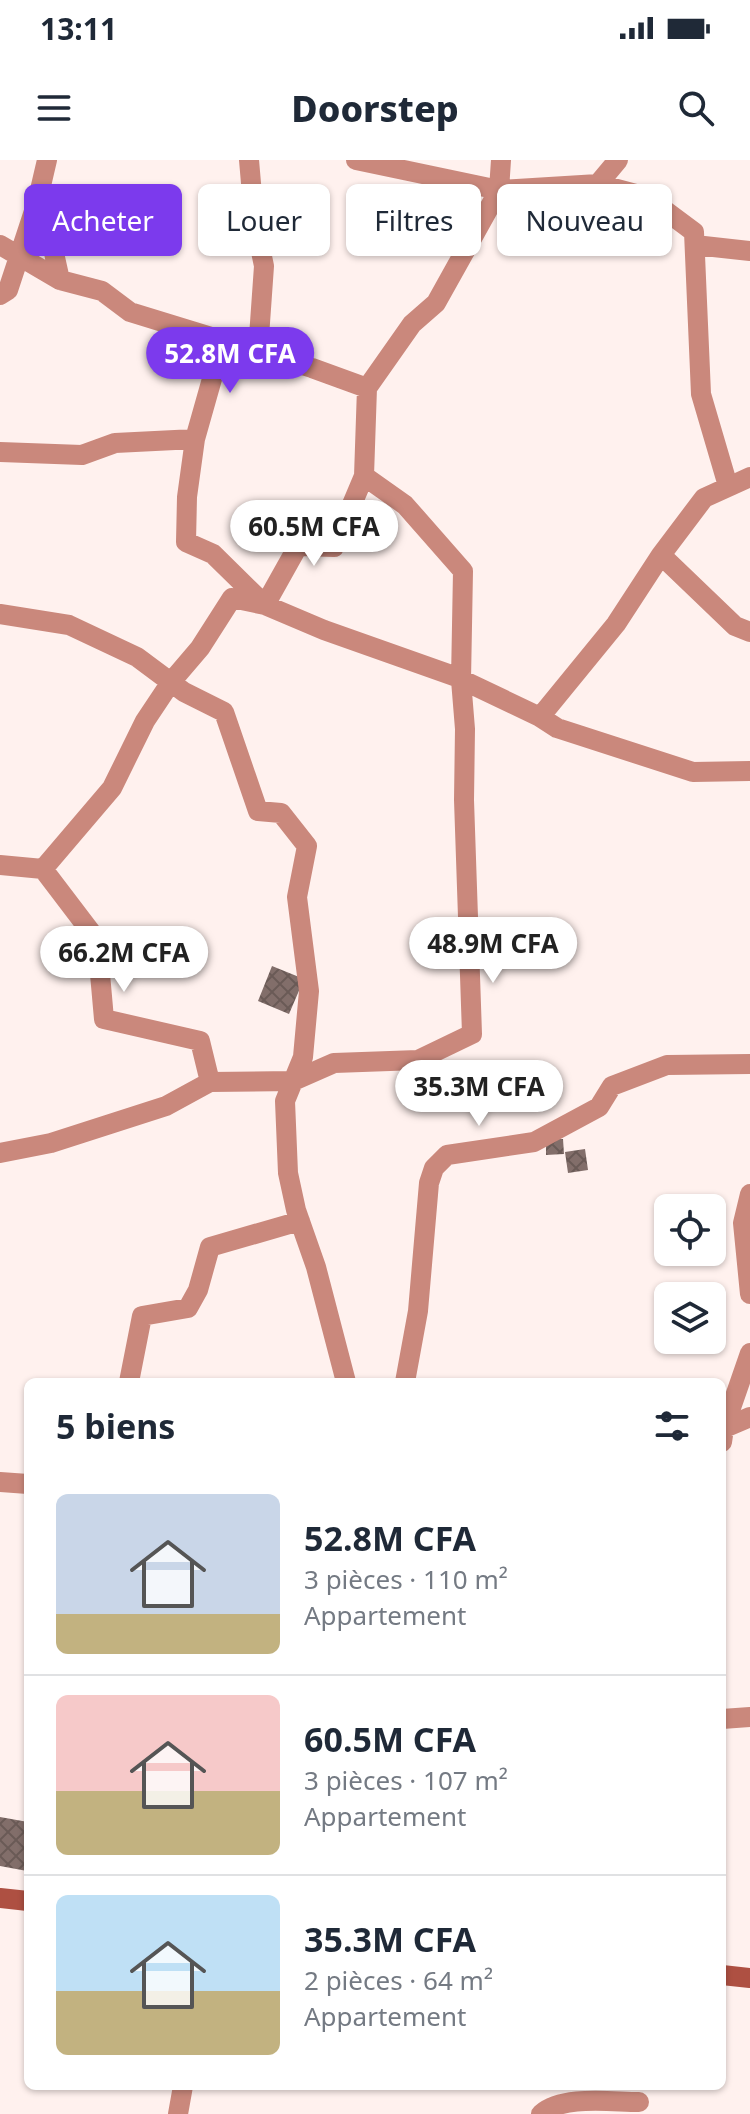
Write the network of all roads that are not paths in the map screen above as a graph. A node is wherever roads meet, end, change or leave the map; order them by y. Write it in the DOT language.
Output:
graph roads {
  1 [pos="47,160"];
  2 [pos="249,160"];
  3 [pos="356,160"];
  4 [pos="501,160"];
  5 [pos="618,160"];
  6 [pos="41,184"];
  7 [pos="499,184"];
  8 [pos="598,184"];
  9 [pos="497,190"];
  10 [pos="497,194"];
  11 [pos="672,216"];
  12 [pos="24,240"];
  13 [pos="0,245"];
  14 [pos="695,245"];
  15 [pos="750,251"];
  16 [pos="19,256"];
  17 [pos="55,256"];
  18 [pos="60,280"];
  19 [pos="0,295"];
  20 [pos="223,340"];
  21 [pos="258,351"];
  22 [pos="367,388"];
  23 [pos="195,439"];
  24 [pos="0,452"];
  25 [pos="364,476"];
  26 [pos="750,477"];
  27 [pos="728,486"];
  28 [pos="661,555"];
  29 [pos="265,605"];
  30 [pos="0,614"];
  31 [pos="750,632"];
  32 [pos="461,680"];
  33 [pos="171,682"];
  34 [pos="540,717"];
  35 [pos="750,771"];
  36 [pos="0,865"];
  37 [pos="43,869"];
  38 [pos="750,1064"];
  39 [pos="293,1081"];
  40 [pos="210,1082"];
  41 [pos="0,1153"];
  42 [pos="750,1194"];
  43 [pos="300,1221"];
  44 [pos="750,1294"];
  45 [pos="750,1353"];
  46 [pos="130,1378"];
  47 [pos="345,1378"];
  48 [pos="406,1378"];
  49 [pos="750,1417"];
  50 [pos="726,1424"];
  51 [pos="726,1431"];
  52 [pos="0,1482"];
  53 [pos="24,1484"];
  54 [pos="750,1717"];
  55 [pos="726,1719"];
  56 [pos="0,1898"];
  57 [pos="24,1901"];
  58 [pos="726,1975"];
  59 [pos="750,1978"];
  60 [pos="182,2090"];
  61 [pos="639,2101"];
  62 [pos="178,2114"];
  63 [pos="541,2114"];
  1 -- 6 [label="street"];
  2 -- 21 [label="street"];
  3 -- 9 [label="street"];
  4 -- 7 [label="street"];
  5 -- 8 [label="street"];
  10 -- 22 [label="street"];
  11 -- 14 [label="street"];
  12 -- 16 [label="street"];
  13 -- 16 [label="street"];
  14 -- 15 [label="street"];
  14 -- 27 [label="street"];
  16 -- 18 [label="street"];
  16 -- 19 [label="street"];
  17 -- 18 [label="street"];
  18 -- 20 [label="street"];
  20 -- 21 [label="street"];
  20 -- 23 [label="street"];
  21 -- 22 [label="street"];
  22 -- 25 [label="street"];
  23 -- 24 [label="street"];
  23 -- 29 [label="street"];
  25 -- 29 [label="street"];
  25 -- 32 [label="street"];
  26 -- 27 [label="street"];
  27 -- 28 [label="street"];
  28 -- 31 [label="street"];
  28 -- 34 [label="street"];
  29 -- 32 [label="street"];
  29 -- 33 [label="street"];
  30 -- 33 [label="street"];
  32 -- 34 [label="street"];
  32 -- 39 [label="street"];
  33 -- 37 [label="street"];
  33 -- 39 [label="street"];
  34 -- 35 [label="street"];
  36 -- 37 [label="street"];
  37 -- 40 [label="street"];
  38 -- 48 [label="street"];
  39 -- 40 [label="street"];
  39 -- 43 [label="street"];
  40 -- 41 [label="street"];
  42 -- 44 [label="street"];
  43 -- 46 [label="street"];
  43 -- 47 [label="street"];
  45 -- 50 [label="street"];
  49 -- 51 [label="street"];
  52 -- 53 [label="street"];
  54 -- 55 [label="street"];
  56 -- 57 [label="main road"];
  58 -- 59 [label="main road"];
  60 -- 62 [label="street"];
  61 -- 63 [label="street"];
}
